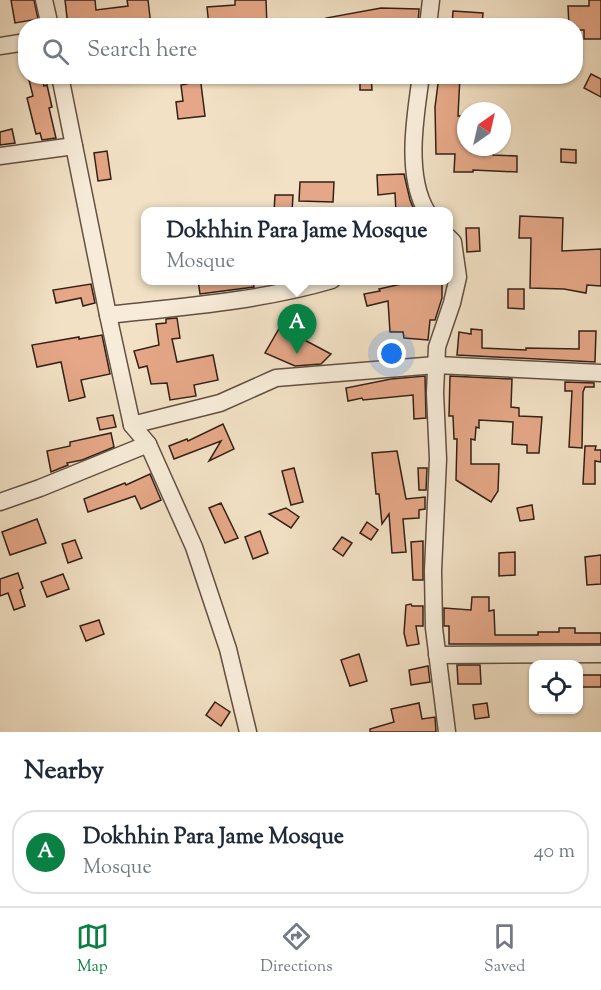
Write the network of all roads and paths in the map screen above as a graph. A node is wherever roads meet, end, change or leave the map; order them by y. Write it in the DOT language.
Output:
graph roads {
  1 [pos="44,0"];
  2 [pos="431,0"];
  3 [pos="48,18"];
  4 [pos="429,18"];
  5 [pos="18,43"];
  6 [pos="0,46"];
  7 [pos="62,84"];
  8 [pos="420,84"];
  9 [pos="74,146"];
  10 [pos="0,156"];
  11 [pos="424,207"];
  12 [pos="453,256"];
  13 [pos="316,285"];
  14 [pos="108,315"];
  15 [pos="436,365"];
  16 [pos="601,373"];
  17 [pos="132,425"];
  18 [pos="148,444"];
  19 [pos="0,502"];
  20 [pos="601,654"];
  21 [pos="437,655"];
  22 [pos="248,732"];
  23 [pos="447,732"];
  1 -- 3 [label="street"];
  2 -- 4 [label="street"];
  5 -- 6 [label="street"];
  7 -- 9 [label="street"];
  8 -- 11 [label="street"];
  9 -- 10 [label="street"];
  9 -- 14 [label="street"];
  12 -- 15 [label="street"];
  13 -- 14 [label="street"];
  14 -- 17 [label="street"];
  15 -- 16 [label="street"];
  15 -- 17 [label="street"];
  15 -- 21 [label="street"];
  17 -- 18 [label="street"];
  18 -- 19 [label="street"];
  18 -- 22 [label="street"];
  20 -- 21 [label="street"];
  21 -- 23 [label="street"];
}
